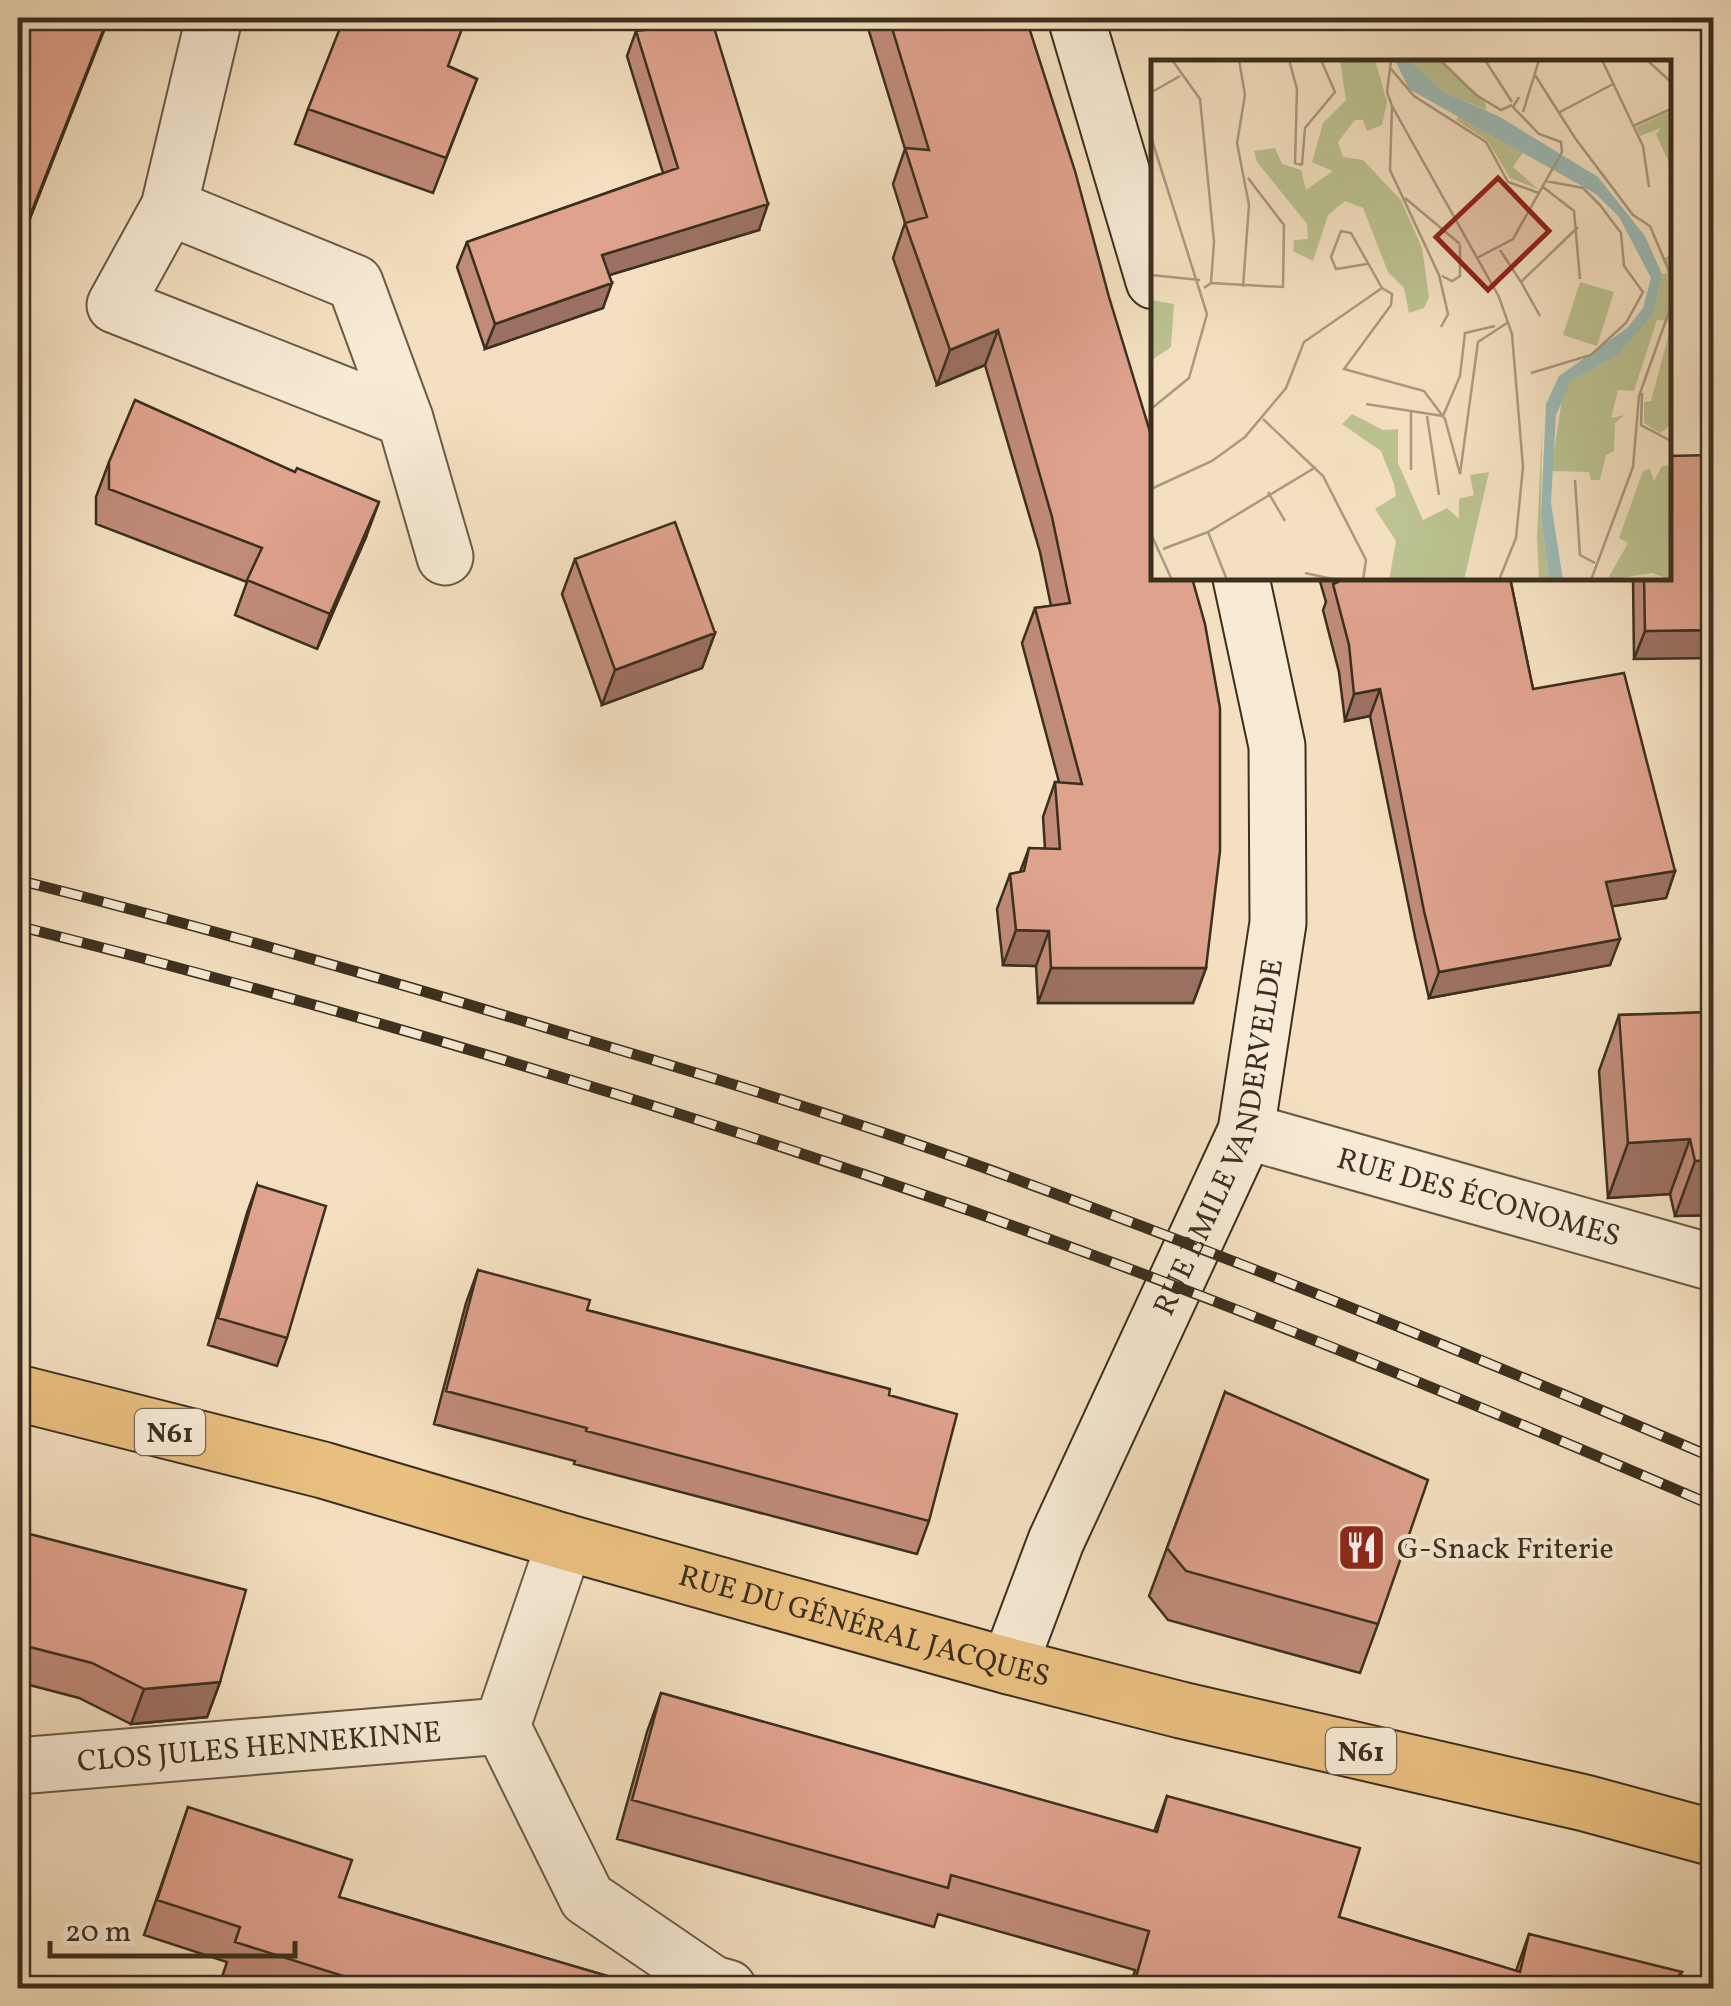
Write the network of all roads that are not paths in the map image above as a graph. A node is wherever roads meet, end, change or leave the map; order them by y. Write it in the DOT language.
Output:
graph roads {
  1 [pos="214,18"];
  2 [pos="1076,18"];
  3 [pos="169,207"];
  4 [pos="1151,270"];
  5 [pos="406,418"];
  6 [pos="445,557"];
  7 [pos="1241,580"];
  8 [pos="1246,1131"];
  9 [pos="1714,1263"];
  10 [pos="18,1393"];
  11 [pos="565,1542"];
  12 [pos="1009,1666"];
  13 [pos="502,1726"];
  14 [pos="18,1766"];
  15 [pos="1714,1838"];
  16 [pos="728,1988"];
  1 -- 3 [label="street"];
  2 -- 4 [label="street"];
  3 -- 5 [label="street"];
  3 -- 5 [label="street"];
  5 -- 6 [label="street"];
  7 -- 8 [label="street, RUE ÉMILE VANDERVELDE"];
  8 -- 9 [label="street, RUE DES ÉCONOMES"];
  8 -- 12 [label="street, RUE ÉMILE VANDERVELDE"];
  10 -- 11 [label="main road, RUE DU GÉNÉRAL JACQUES / N61"];
  11 -- 12 [label="main road, RUE DU GÉNÉRAL JACQUES / N61"];
  11 -- 13 [label="street"];
  12 -- 15 [label="main road, RUE DU GÉNÉRAL JACQUES / N61"];
  13 -- 14 [label="street, CLOS JULES HENNEKINNE"];
  13 -- 16 [label="street"];
}
